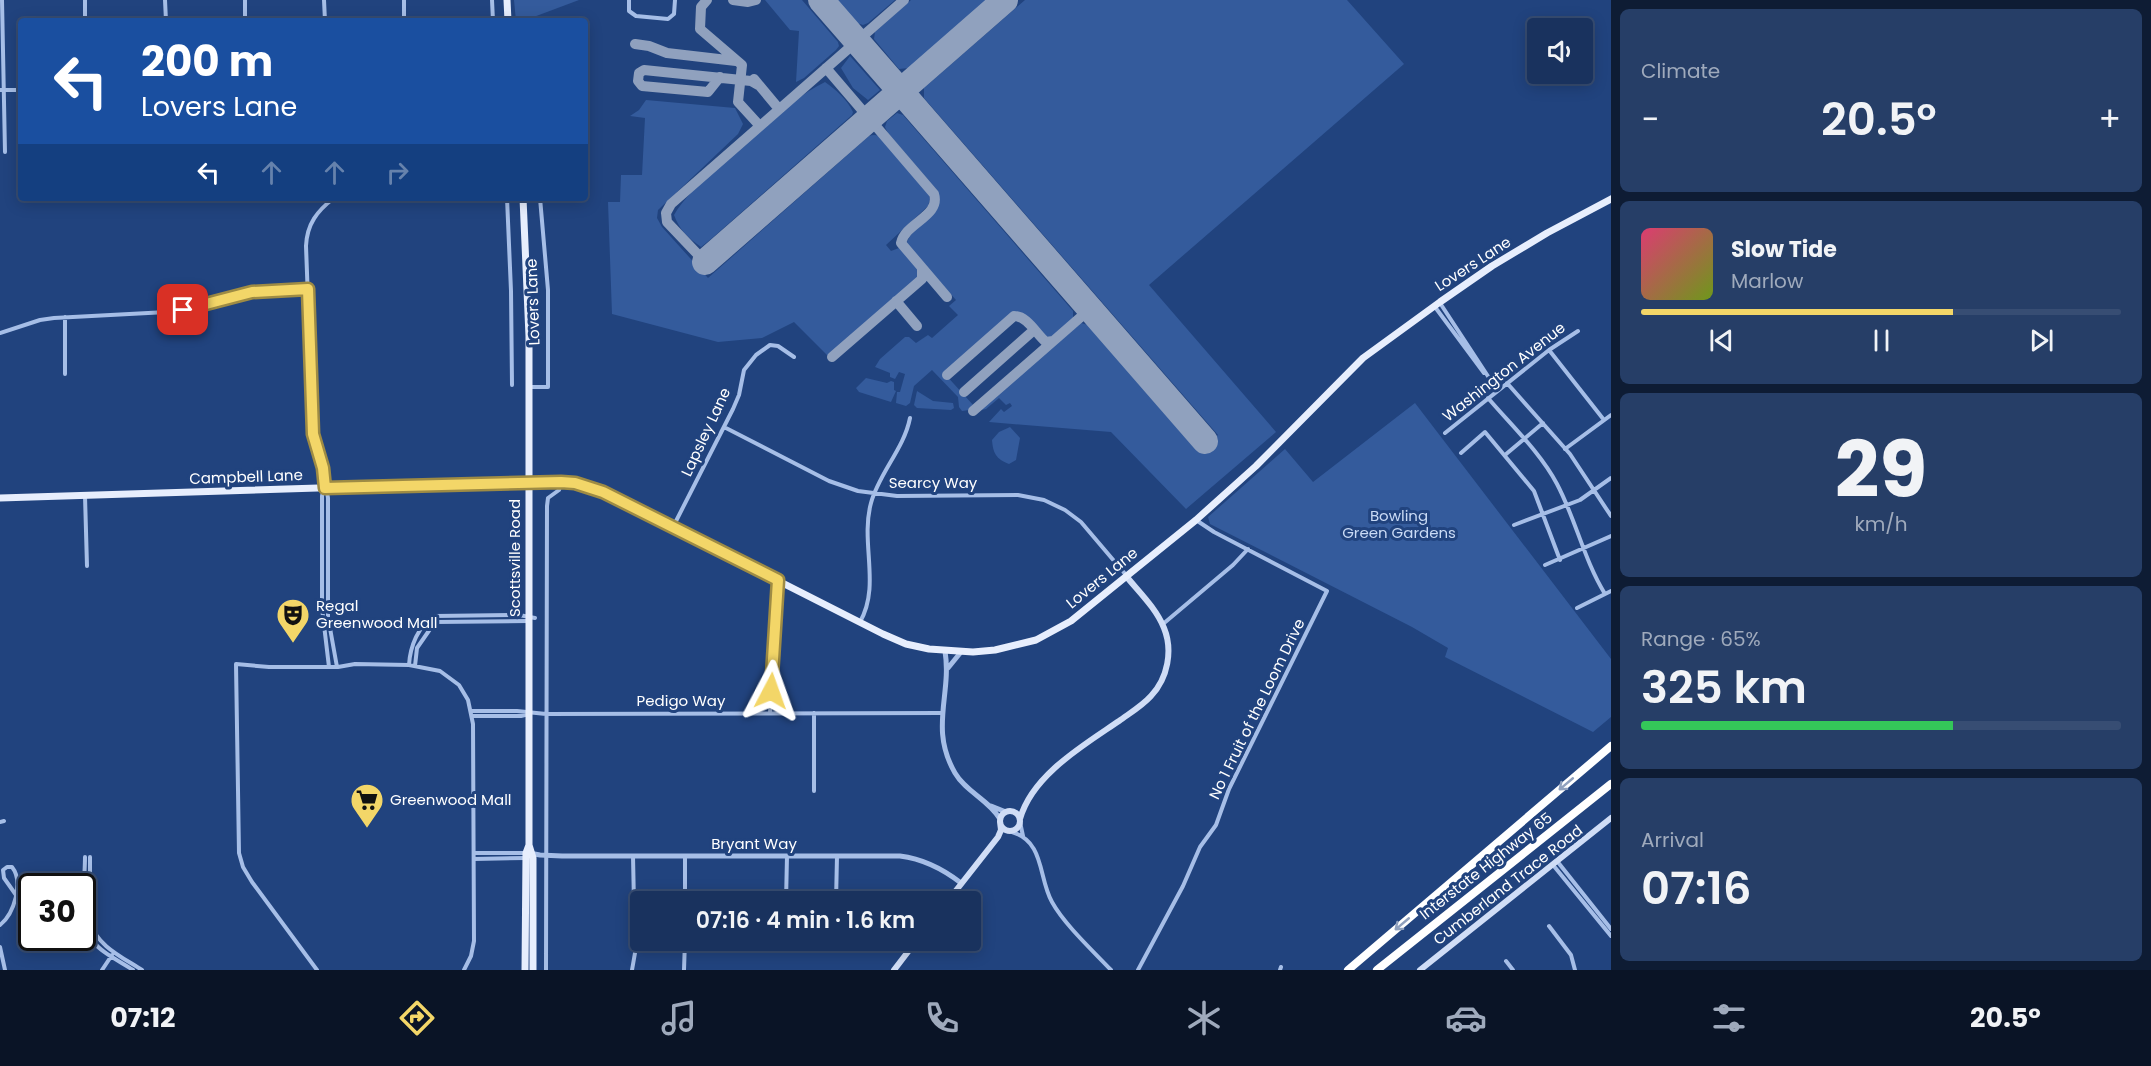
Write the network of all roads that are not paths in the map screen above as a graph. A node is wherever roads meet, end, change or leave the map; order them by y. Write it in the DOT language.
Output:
graph roads {
  1 [pos="2,0"];
  2 [pos="85,0"];
  3 [pos="165,0"];
  4 [pos="245,0"];
  5 [pos="324,0"];
  6 [pos="404,0"];
  7 [pos="492,0"];
  8 [pos="507,0"];
  9 [pos="629,0"];
  10 [pos="675,0"];
  11 [pos="86,18"];
  12 [pos="166,18"];
  13 [pos="245,18"];
  14 [pos="325,18"];
  15 [pos="404,18"];
  16 [pos="493,18"];
  17 [pos="508,18"];
  18 [pos="2,90"];
  19 [pos="18,90"];
  20 [pos="5,152"];
  21 [pos="1611,198"];
  22 [pos="331,201"];
  23 [pos="507,201"];
  24 [pos="523,201"];
  25 [pos="540,201"];
  26 [pos="308,289"];
  27 [pos="1437,304"];
  28 [pos="65,317"];
  29 [pos="1578,331"];
  30 [pos="0,333"];
  31 [pos="1549,350"];
  32 [pos="794,357"];
  33 [pos="65,374"];
  34 [pos="1507,383"];
  35 [pos="512,385"];
  36 [pos="529,387"];
  37 [pos="1497,390"];
  38 [pos="1488,398"];
  39 [pos="1611,415"];
  40 [pos="910,418"];
  41 [pos="1604,420"];
  42 [pos="1543,423"];
  43 [pos="724,427"];
  44 [pos="1445,433"];
  45 [pos="1523,439"];
  46 [pos="1565,449"];
  47 [pos="1461,453"];
  48 [pos="1505,455"];
  49 [pos="1611,478"];
  50 [pos="529,482"];
  51 [pos="561,482"];
  52 [pos="325,488"];
  53 [pos="1594,491"];
  54 [pos="874,494"];
  55 [pos="85,496"];
  56 [pos="0,498"];
  57 [pos="1567,505"];
  58 [pos="1544,514"];
  59 [pos="1611,516"];
  60 [pos="1196,520"];
  61 [pos="1514,525"];
  62 [pos="673,527"];
  63 [pos="1611,536"];
  64 [pos="1248,549"];
  65 [pos="1584,550"];
  66 [pos="1560,560"];
  67 [pos="87,566"];
  68 [pos="1545,566"];
  69 [pos="1126,576"];
  70 [pos="778,580"];
  71 [pos="1611,591"];
  72 [pos="1605,594"];
  73 [pos="1577,608"];
  74 [pos="529,618"];
  75 [pos="860,622"];
  76 [pos="1162,624"];
  77 [pos="945,651"];
  78 [pos="960,652"];
  79 [pos="409,665"];
  80 [pos="415,666"];
  81 [pos="329,667"];
  82 [pos="336,667"];
  83 [pos="948,668"];
  84 [pos="472,713"];
  85 [pos="770,713"];
  86 [pos="814,713"];
  87 [pos="941,713"];
  88 [pos="529,714"];
  89 [pos="546,714"];
  90 [pos="1611,746"];
  91 [pos="1611,784"];
  92 [pos="814,791"];
  93 [pos="985,802"];
  94 [pos="1023,806"];
  95 [pos="1008,811"];
  96 [pos="1611,818"];
  97 [pos="1020,820"];
  98 [pos="1000,821"];
  99 [pos="1010,832"];
  100 [pos="998,837"];
  101 [pos="1023,837"];
  102 [pos="474,853"];
  103 [pos="531,854"];
  104 [pos="548,855"];
  105 [pos="633,856"];
  106 [pos="685,856"];
  107 [pos="787,856"];
  108 [pos="837,856"];
  109 [pos="88,857"];
  110 [pos="474,859"];
  111 [pos="1555,863"];
  112 [pos="961,883"];
  113 [pos="685,891"];
  114 [pos="786,891"];
  115 [pos="836,891"];
  116 [pos="955,891"];
  117 [pos="16,895"];
  118 [pos="0,925"];
  119 [pos="1549,926"];
  120 [pos="1611,930"];
  121 [pos="1611,936"];
  122 [pos="0,947"];
  123 [pos="685,951"];
  124 [pos="909,951"];
  125 [pos="113,954"];
  126 [pos="1506,961"];
  127 [pos="5,970"];
  128 [pos="102,970"];
  129 [pos="133,970"];
  130 [pos="142,970"];
  131 [pos="317,970"];
  132 [pos="464,970"];
  133 [pos="525,970"];
  134 [pos="533,970"];
  135 [pos="546,970"];
  136 [pos="633,970"];
  137 [pos="684,970"];
  138 [pos="894,970"];
  139 [pos="1111,970"];
  140 [pos="1138,970"];
  141 [pos="1348,970"];
  142 [pos="1377,970"];
  143 [pos="1420,970"];
  144 [pos="1513,970"];
  145 [pos="1575,970"];
  1 -- 18 [label="street"];
  2 -- 11 [label="street"];
  3 -- 12 [label="street"];
  4 -- 13 [label="street"];
  5 -- 14 [label="street"];
  6 -- 15 [label="street"];
  7 -- 16 [label="street"];
  8 -- 17 [label="main road"];
  9 -- 10 [label="street"];
  18 -- 19 [label="street"];
  18 -- 20 [label="street"];
  21 -- 27 [label="main road, Lovers Lane"];
  22 -- 26 [label="street"];
  23 -- 35 [label="street"];
  24 -- 36 [label="main road, Scottsville Road"];
  25 -- 36 [label="street, Lovers Lane"];
  26 -- 28 [label="street"];
  26 -- 52 [label="street"];
  27 -- 37 [label="street"];
  27 -- 60 [label="main road, Lovers Lane"];
  28 -- 30 [label="street"];
  28 -- 33 [label="street"];
  29 -- 31 [label="street, Washington Avenue"];
  31 -- 34 [label="street, Washington Avenue"];
  31 -- 41 [label="street"];
  32 -- 43 [label="street, Lapsley Lane"];
  34 -- 37 [label="street, Washington Avenue"];
  34 -- 42 [label="street"];
  36 -- 50 [label="main road, Scottsville Road"];
  37 -- 38 [label="street, Washington Avenue"];
  38 -- 44 [label="street, Washington Avenue"];
  38 -- 45 [label="street"];
  39 -- 41 [label="street"];
  40 -- 54 [label="street"];
  41 -- 46 [label="street"];
  42 -- 45 [label="street"];
  42 -- 46 [label="street"];
  43 -- 54 [label="street, Searcy Way"];
  43 -- 62 [label="street, Lapsley Lane"];
  45 -- 48 [label="street"];
  45 -- 57 [label="street"];
  46 -- 53 [label="street"];
  47 -- 48 [label="street"];
  48 -- 58 [label="street"];
  49 -- 53 [label="street"];
  50 -- 51 [label="main road, Lovers Lane"];
  50 -- 52 [label="main road, Campbell Lane"];
  50 -- 74 [label="main road, Scottsville Road"];
  51 -- 62 [label="main road, Lovers Lane"];
  51 -- 89 [label="street"];
  52 -- 55 [label="main road, Campbell Lane"];
  52 -- 81 [label="street"];
  52 -- 82 [label="street"];
  53 -- 57 [label="street"];
  53 -- 59 [label="street"];
  54 -- 69 [label="street, Searcy Way"];
  54 -- 75 [label="street"];
  55 -- 56 [label="main road, Campbell Lane"];
  55 -- 67 [label="street"];
  57 -- 58 [label="street"];
  57 -- 65 [label="street"];
  58 -- 61 [label="street"];
  58 -- 66 [label="street"];
  60 -- 64 [label="street, No 1 Fruit of the Loom Drive"];
  60 -- 69 [label="main road, Lovers Lane"];
  62 -- 70 [label="main road, Lovers Lane"];
  63 -- 65 [label="street"];
  64 -- 76 [label="street"];
  64 -- 140 [label="street, No 1 Fruit of the Loom Drive"];
  65 -- 66 [label="street"];
  65 -- 72 [label="street"];
  66 -- 68 [label="street"];
  69 -- 76 [label="main road"];
  69 -- 78 [label="main road, Lovers Lane"];
  70 -- 75 [label="main road, Lovers Lane"];
  70 -- 85 [label="street"];
  71 -- 72 [label="street"];
  72 -- 73 [label="street"];
  74 -- 79 [label="street"];
  74 -- 80 [label="street"];
  74 -- 88 [label="main road, Scottsville Road"];
  75 -- 77 [label="main road, Lovers Lane"];
  76 -- 94 [label="main road"];
  77 -- 78 [label="main road, Lovers Lane"];
  77 -- 83 [label="street"];
  78 -- 83 [label="street"];
  79 -- 80 [label="street"];
  79 -- 82 [label="street"];
  80 -- 84 [label="street"];
  81 -- 82 [label="street"];
  81 -- 131 [label="street"];
  83 -- 87 [label="street"];
  84 -- 88 [label="street, Pedigo Way"];
  84 -- 102 [label="street"];
  85 -- 86 [label="street, Pedigo Way"];
  85 -- 89 [label="street, Pedigo Way"];
  86 -- 87 [label="street, Pedigo Way"];
  86 -- 92 [label="street"];
  87 -- 93 [label="street"];
  88 -- 89 [label="street, Pedigo Way"];
  88 -- 103 [label="main road, Scottsville Road"];
  89 -- 104 [label="street"];
  90 -- 141 [label="highway, one-way"];
  91 -- 142 [label="highway, Interstate Highway 65"];
  93 -- 95 [label="street"];
  93 -- 98 [label="street"];
  94 -- 95 [label="main road"];
  94 -- 97 [label="main road"];
  95 -- 97 [label="main road"];
  95 -- 98 [label="main road"];
  96 -- 111 [label="main road, Cumberland Trace Road"];
  97 -- 99 [label="main road"];
  97 -- 101 [label="street"];
  98 -- 99 [label="main road"];
  98 -- 100 [label="main road"];
  99 -- 100 [label="main road"];
  99 -- 101 [label="street"];
  100 -- 112 [label="main road"];
  101 -- 139 [label="street"];
  102 -- 103 [label="street, Bryant Way"];
  102 -- 110 [label="street"];
  103 -- 104 [label="street, Bryant Way"];
  103 -- 110 [label="street, Bryant Way"];
  103 -- 133 [label="main road, Scottsville Road"];
  103 -- 134 [label="main road, Scottsville Road"];
  104 -- 105 [label="street, Bryant Way"];
  104 -- 135 [label="street"];
  105 -- 106 [label="street, Bryant Way"];
  105 -- 136 [label="street"];
  106 -- 107 [label="street, Bryant Way"];
  106 -- 113 [label="street"];
  107 -- 108 [label="street, Bryant Way"];
  107 -- 114 [label="street"];
  108 -- 112 [label="street, Bryant Way"];
  108 -- 115 [label="street"];
  109 -- 125 [label="street"];
  110 -- 132 [label="street"];
  111 -- 120 [label="street"];
  111 -- 121 [label="street"];
  111 -- 143 [label="main road, Cumberland Trace Road"];
  112 -- 116 [label="main road"];
  117 -- 117 [label="street"];
  117 -- 118 [label="street"];
  119 -- 145 [label="street"];
  122 -- 127 [label="street"];
  123 -- 137 [label="street"];
  124 -- 138 [label="main road"];
  125 -- 128 [label="street"];
  125 -- 129 [label="street"];
  125 -- 130 [label="street"];
  126 -- 144 [label="street"];
}
